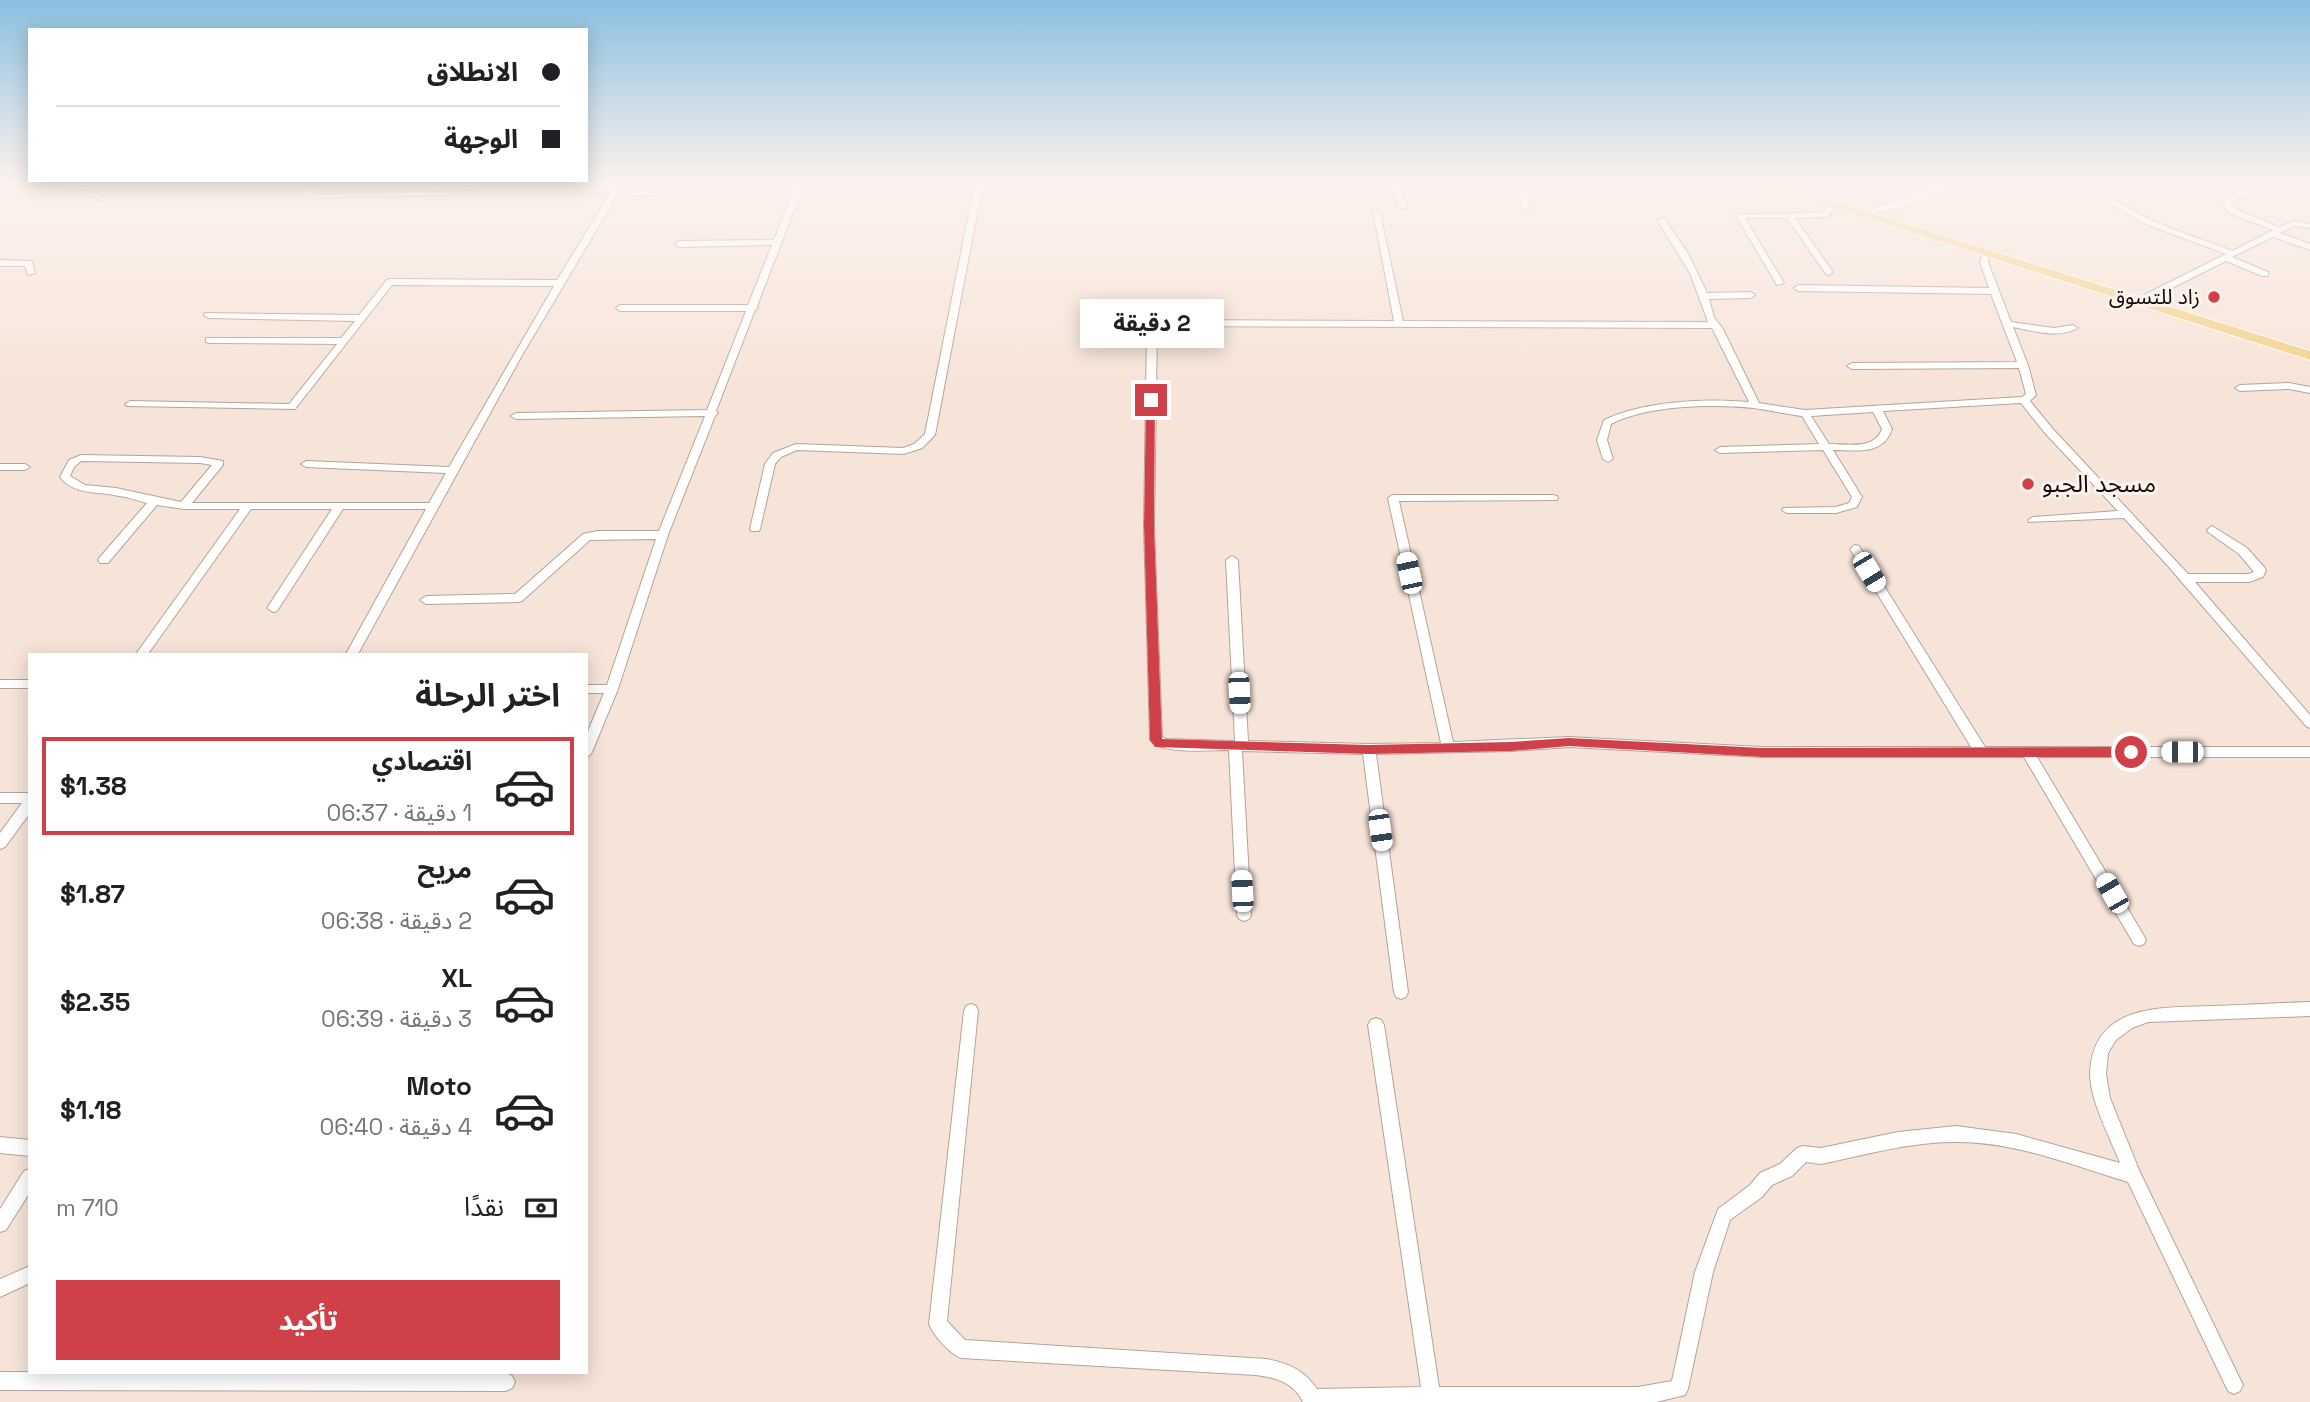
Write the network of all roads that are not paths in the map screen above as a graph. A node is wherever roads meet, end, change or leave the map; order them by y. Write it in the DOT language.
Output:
graph roads {
  1 [pos="582,247"];
  2 [pos="776,247"];
  3 [pos="966,247"];
  4 [pos="1383,247"];
  5 [pos="1680,247"];
  6 [pos="1759,247"];
  7 [pos="1812,247"];
  8 [pos="1965,247"];
  9 [pos="2006,247"];
  10 [pos="2210,247"];
  11 [pos="2243,247"];
  12 [pos="1986,254"];
  13 [pos="2228,255"];
  14 [pos="0,263"];
  15 [pos="1829,272"];
  16 [pos="31,273"];
  17 [pos="2266,274"];
  18 [pos="560,283"];
  19 [pos="1780,283"];
  20 [pos="1798,288"];
  21 [pos="1994,291"];
  22 [pos="1751,295"];
  23 [pos="1704,296"];
  24 [pos="2149,296"];
  25 [pos="754,307"];
  26 [pos="620,308"];
  27 [pos="208,315"];
  28 [pos="362,318"];
  29 [pos="1399,324"];
  30 [pos="2008,324"];
  31 [pos="1712,325"];
  32 [pos="2073,328"];
  33 [pos="209,340"];
  34 [pos="345,341"];
  35 [pos="2310,346"];
  36 [pos="2310,356"];
  37 [pos="2023,365"];
  38 [pos="1852,366"];
  39 [pos="2240,388"];
  40 [pos="2310,390"];
  41 [pos="2024,400"];
  42 [pos="130,404"];
  43 [pos="1755,405"];
  44 [pos="1877,410"];
  45 [pos="713,413"];
  46 [pos="1805,413"];
  47 [pos="516,416"];
  48 [pos="1829,449"];
  49 [pos="1720,450"];
  50 [pos="1608,459"];
  51 [pos="306,464"];
  52 [pos="0,467"];
  53 [pos="25,467"];
  54 [pos="453,470"];
  55 [pos="1553,498"];
  56 [pos="154,502"];
  57 [pos="184,506"];
  58 [pos="248,506"];
  59 [pos="340,506"];
  60 [pos="431,506"];
  61 [pos="1787,510"];
  62 [pos="2126,514"];
  63 [pos="2033,520"];
  64 [pos="755,529"];
  65 [pos="2212,530"];
  66 [pos="663,535"];
  67 [pos="1855,549"];
  68 [pos="1232,560"];
  69 [pos="104,561"];
  70 [pos="2185,578"];
  71 [pos="426,600"];
  72 [pos="273,608"];
  73 [pos="143,653"];
  74 [pos="353,653"];
  75 [pos="0,684"];
  76 [pos="28,684"];
  77 [pos="588,689"];
  78 [pos="612,689"];
  79 [pos="2310,723"];
  80 [pos="588,746"];
  81 [pos="1238,747"];
  82 [pos="1448,747"];
  83 [pos="1369,750"];
  84 [pos="1981,752"];
  85 [pos="2028,752"];
  86 [pos="2310,752"];
  87 [pos="0,798"];
  88 [pos="28,801"];
  89 [pos="28,804"];
  90 [pos="0,844"];
  91 [pos="1244,915"];
  92 [pos="2139,940"];
  93 [pos="1401,992"];
  94 [pos="2310,1009"];
  95 [pos="971,1012"];
  96 [pos="1376,1025"];
  97 [pos="0,1145"];
  98 [pos="28,1148"];
  99 [pos="2133,1175"];
  100 [pos="28,1180"];
  101 [pos="0,1224"];
  102 [pos="28,1275"];
  103 [pos="0,1288"];
  104 [pos="0,1381"];
  105 [pos="506,1382"];
  106 [pos="2234,1385"];
  107 [pos="1431,1396"];
  108 [pos="1312,1400"];
  1 -- 18 [label="street"];
  2 -- 25 [label="street"];
  3 -- 64 [label="street"];
  4 -- 29 [label="street"];
  5 -- 23 [label="street"];
  6 -- 19 [label="street"];
  7 -- 15 [label="street"];
  8 -- 12 [label="main road"];
  9 -- 24 [label="main road"];
  10 -- 13 [label="street"];
  11 -- 13 [label="street"];
  12 -- 21 [label="street"];
  12 -- 36 [label="main road"];
  13 -- 17 [label="street"];
  13 -- 24 [label="street"];
  14 -- 16 [label="street"];
  18 -- 28 [label="street"];
  18 -- 54 [label="street"];
  20 -- 21 [label="street"];
  21 -- 30 [label="street"];
  22 -- 23 [label="street"];
  23 -- 31 [label="street"];
  24 -- 35 [label="main road"];
  25 -- 26 [label="street"];
  25 -- 45 [label="street"];
  27 -- 28 [label="street"];
  28 -- 34 [label="street"];
  29 -- 31 [label="street"];
  29 -- 81 [label="street"];
  30 -- 32 [label="street"];
  30 -- 37 [label="street"];
  31 -- 43 [label="street"];
  33 -- 34 [label="street"];
  34 -- 42 [label="street"];
  37 -- 38 [label="street"];
  37 -- 41 [label="street"];
  39 -- 40 [label="street"];
  41 -- 44 [label="street"];
  41 -- 62 [label="street"];
  43 -- 46 [label="street"];
  43 -- 50 [label="street"];
  44 -- 46 [label="street"];
  44 -- 48 [label="street"];
  45 -- 47 [label="street"];
  45 -- 66 [label="street"];
  46 -- 48 [label="street"];
  48 -- 49 [label="street"];
  48 -- 61 [label="street"];
  51 -- 54 [label="street"];
  52 -- 53 [label="street"];
  54 -- 60 [label="street"];
  55 -- 82 [label="street"];
  56 -- 57 [label="street"];
  56 -- 57 [label="street"];
  56 -- 69 [label="street"];
  57 -- 58 [label="street"];
  58 -- 59 [label="street"];
  58 -- 73 [label="street"];
  59 -- 60 [label="street"];
  59 -- 72 [label="street"];
  60 -- 74 [label="street"];
  62 -- 63 [label="street"];
  62 -- 70 [label="street"];
  65 -- 70 [label="street"];
  66 -- 71 [label="street"];
  66 -- 78 [label="street"];
  67 -- 84 [label="street"];
  68 -- 81 [label="street"];
  70 -- 79 [label="street"];
  75 -- 76 [label="street"];
  77 -- 78 [label="street"];
  78 -- 80 [label="street"];
  81 -- 83 [label="street"];
  81 -- 91 [label="street"];
  82 -- 83 [label="street"];
  82 -- 84 [label="street"];
  83 -- 93 [label="street"];
  84 -- 85 [label="street"];
  85 -- 86 [label="street"];
  85 -- 92 [label="street"];
  87 -- 88 [label="street"];
  89 -- 90 [label="street"];
  94 -- 99 [label="street"];
  95 -- 108 [label="street"];
  96 -- 107 [label="street"];
  97 -- 98 [label="street"];
  99 -- 106 [label="street"];
  99 -- 107 [label="street"];
  100 -- 101 [label="street"];
  102 -- 103 [label="street"];
  104 -- 105 [label="street"];
  107 -- 108 [label="street"];
}
